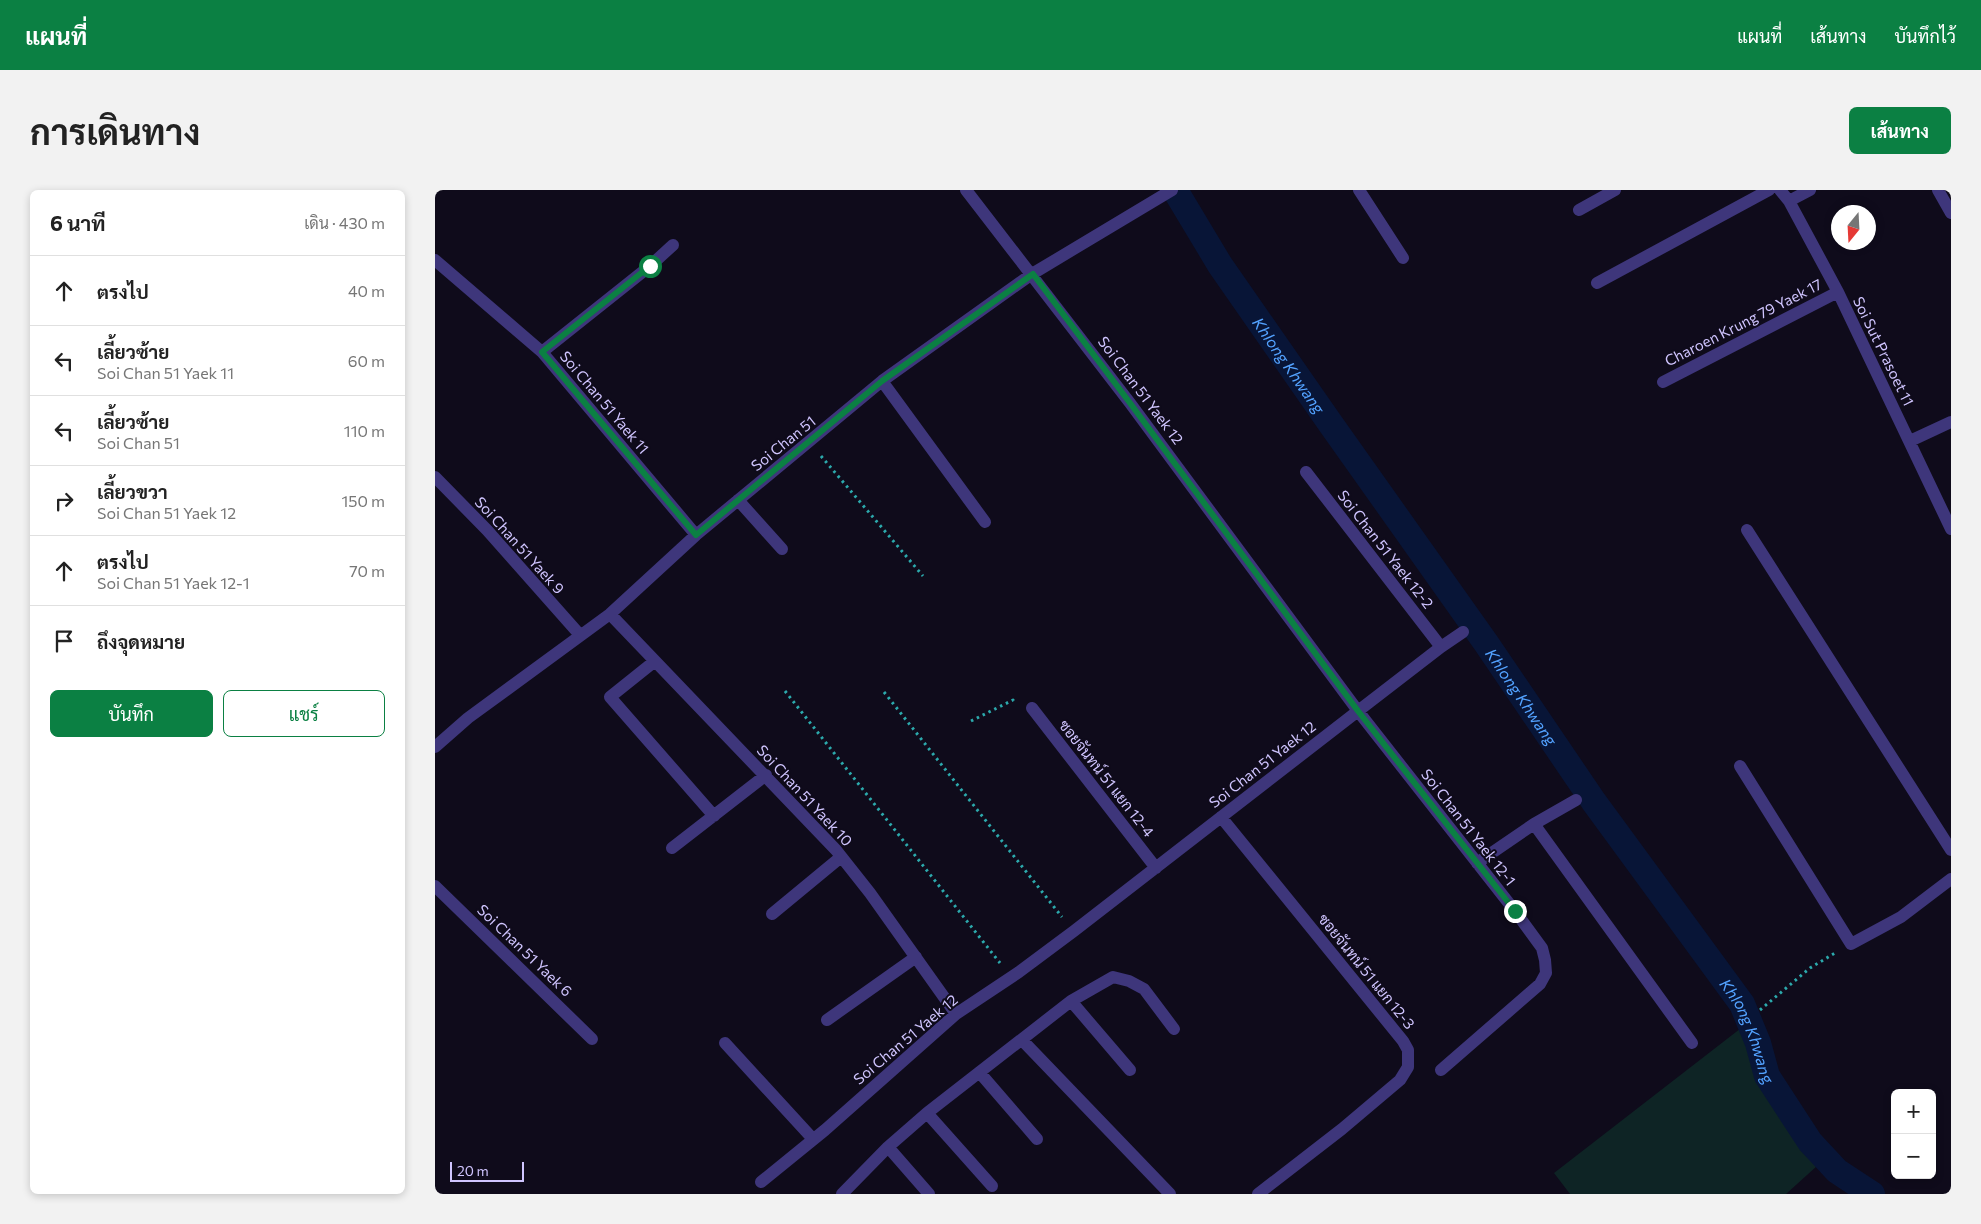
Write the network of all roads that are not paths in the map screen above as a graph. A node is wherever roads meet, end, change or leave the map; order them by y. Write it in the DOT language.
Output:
graph roads {
  1 [pos="966,190"];
  2 [pos="1359,190"];
  3 [pos="1615,190"];
  4 [pos="1769,190"];
  5 [pos="1780,190"];
  6 [pos="1810,190"];
  7 [pos="1938,190"];
  8 [pos="1168,193"];
  9 [pos="1789,202"];
  10 [pos="1579,210"];
  11 [pos="1951,213"];
  12 [pos="673,245"];
  13 [pos="1403,258"];
  14 [pos="435,260"];
  15 [pos="1033,274"];
  16 [pos="1597,283"];
  17 [pos="1838,292"];
  18 [pos="542,352"];
  19 [pos="882,381"];
  20 [pos="1663,382"];
  21 [pos="1951,422"];
  22 [pos="1910,442"];
  23 [pos="1305,472"];
  24 [pos="435,477"];
  25 [pos="738,500"];
  26 [pos="985,522"];
  27 [pos="1951,529"];
  28 [pos="1747,530"];
  29 [pos="696,535"];
  30 [pos="782,549"];
  31 [pos="610,614"];
  32 [pos="1463,632"];
  33 [pos="580,635"];
  34 [pos="1441,647"];
  35 [pos="655,661"];
  36 [pos="1032,708"];
  37 [pos="1358,711"];
  38 [pos="435,747"];
  39 [pos="1741,766"];
  40 [pos="766,775"];
  41 [pos="1576,800"];
  42 [pos="714,816"];
  43 [pos="1221,817"];
  44 [pos="1534,824"];
  45 [pos="672,848"];
  46 [pos="1951,850"];
  47 [pos="841,857"];
  48 [pos="1477,863"];
  49 [pos="1156,868"];
  50 [pos="1951,879"];
  51 [pos="435,886"];
  52 [pos="772,914"];
  53 [pos="916,957"];
  54 [pos="1071,1001"];
  55 [pos="956,1014"];
  56 [pos="827,1020"];
  57 [pos="1174,1029"];
  58 [pos="592,1039"];
  59 [pos="1022,1040"];
  60 [pos="725,1043"];
  61 [pos="1692,1043"];
  62 [pos="1130,1070"];
  63 [pos="1441,1070"];
  64 [pos="980,1073"];
  65 [pos="927,1113"];
  66 [pos="813,1140"];
  67 [pos="1037,1140"];
  68 [pos="888,1147"];
  69 [pos="761,1182"];
  70 [pos="992,1186"];
  71 [pos="846,1193"];
  72 [pos="929,1194"];
  73 [pos="1170,1194"];
  74 [pos="1258,1194"];
  1 -- 15 [label="street, Soi Chan 51 Yaek 12"];
  2 -- 13 [label="street"];
  3 -- 10 [label="street"];
  4 -- 16 [label="street"];
  5 -- 9 [label="street, Soi Sut Prasoet 11"];
  6 -- 9 [label="street"];
  7 -- 11 [label="street"];
  8 -- 15 [label="street, Soi Chan 51"];
  9 -- 17 [label="street, Soi Sut Prasoet 11"];
  12 -- 18 [label="street"];
  14 -- 18 [label="street, Soi Chan 51 Yaek 11"];
  15 -- 19 [label="street, Soi Chan 51"];
  15 -- 37 [label="street, Soi Chan 51 Yaek 12"];
  17 -- 20 [label="street, Charoen Krung 79 Yaek 17"];
  17 -- 22 [label="street, Soi Sut Prasoet 11"];
  18 -- 29 [label="street, Soi Chan 51 Yaek 11"];
  19 -- 25 [label="street, Soi Chan 51"];
  19 -- 26 [label="street"];
  21 -- 22 [label="street"];
  22 -- 27 [label="street, Soi Sut Prasoet 11"];
  23 -- 34 [label="street, Soi Chan 51 Yaek 12-2"];
  24 -- 33 [label="street, Soi Chan 51 Yaek 9"];
  25 -- 29 [label="street, Soi Chan 51"];
  25 -- 30 [label="street"];
  28 -- 46 [label="street"];
  29 -- 31 [label="street, Soi Chan 51"];
  31 -- 33 [label="street, Soi Chan 51"];
  31 -- 35 [label="street, Soi Chan 51 Yaek 10"];
  32 -- 34 [label="street"];
  33 -- 38 [label="street, Soi Chan 51"];
  34 -- 37 [label="street"];
  35 -- 40 [label="street, Soi Chan 51 Yaek 10"];
  35 -- 42 [label="street"];
  36 -- 49 [label="street, ซอยจันทน์ 51 แยก 12-4"];
  37 -- 43 [label="street, Soi Chan 51 Yaek 12"];
  37 -- 48 [label="street, Soi Chan 51 Yaek 12-1"];
  39 -- 50 [label="street"];
  40 -- 42 [label="street"];
  40 -- 47 [label="street, Soi Chan 51 Yaek 10"];
  41 -- 44 [label="street"];
  42 -- 45 [label="street"];
  43 -- 49 [label="street, Soi Chan 51 Yaek 12"];
  43 -- 74 [label="street, ซอยจันทน์ 51 แยก 12-3"];
  44 -- 48 [label="street"];
  44 -- 61 [label="street"];
  47 -- 52 [label="street"];
  47 -- 53 [label="street, Soi Chan 51 Yaek 10"];
  48 -- 63 [label="street, Soi Chan 51 Yaek 12-1"];
  49 -- 55 [label="street, Soi Chan 51 Yaek 12"];
  51 -- 58 [label="street, Soi Chan 51 Yaek 6"];
  53 -- 55 [label="street, Soi Chan 51 Yaek 10"];
  53 -- 56 [label="street"];
  54 -- 57 [label="street"];
  54 -- 59 [label="street"];
  54 -- 62 [label="street"];
  55 -- 66 [label="street, Soi Chan 51 Yaek 12"];
  59 -- 64 [label="street"];
  59 -- 73 [label="street"];
  60 -- 66 [label="street"];
  64 -- 65 [label="street"];
  64 -- 67 [label="street"];
  65 -- 68 [label="street"];
  65 -- 70 [label="street"];
  66 -- 69 [label="street, Soi Chan 51 Yaek 12"];
  68 -- 71 [label="street"];
  68 -- 72 [label="street"];
}
